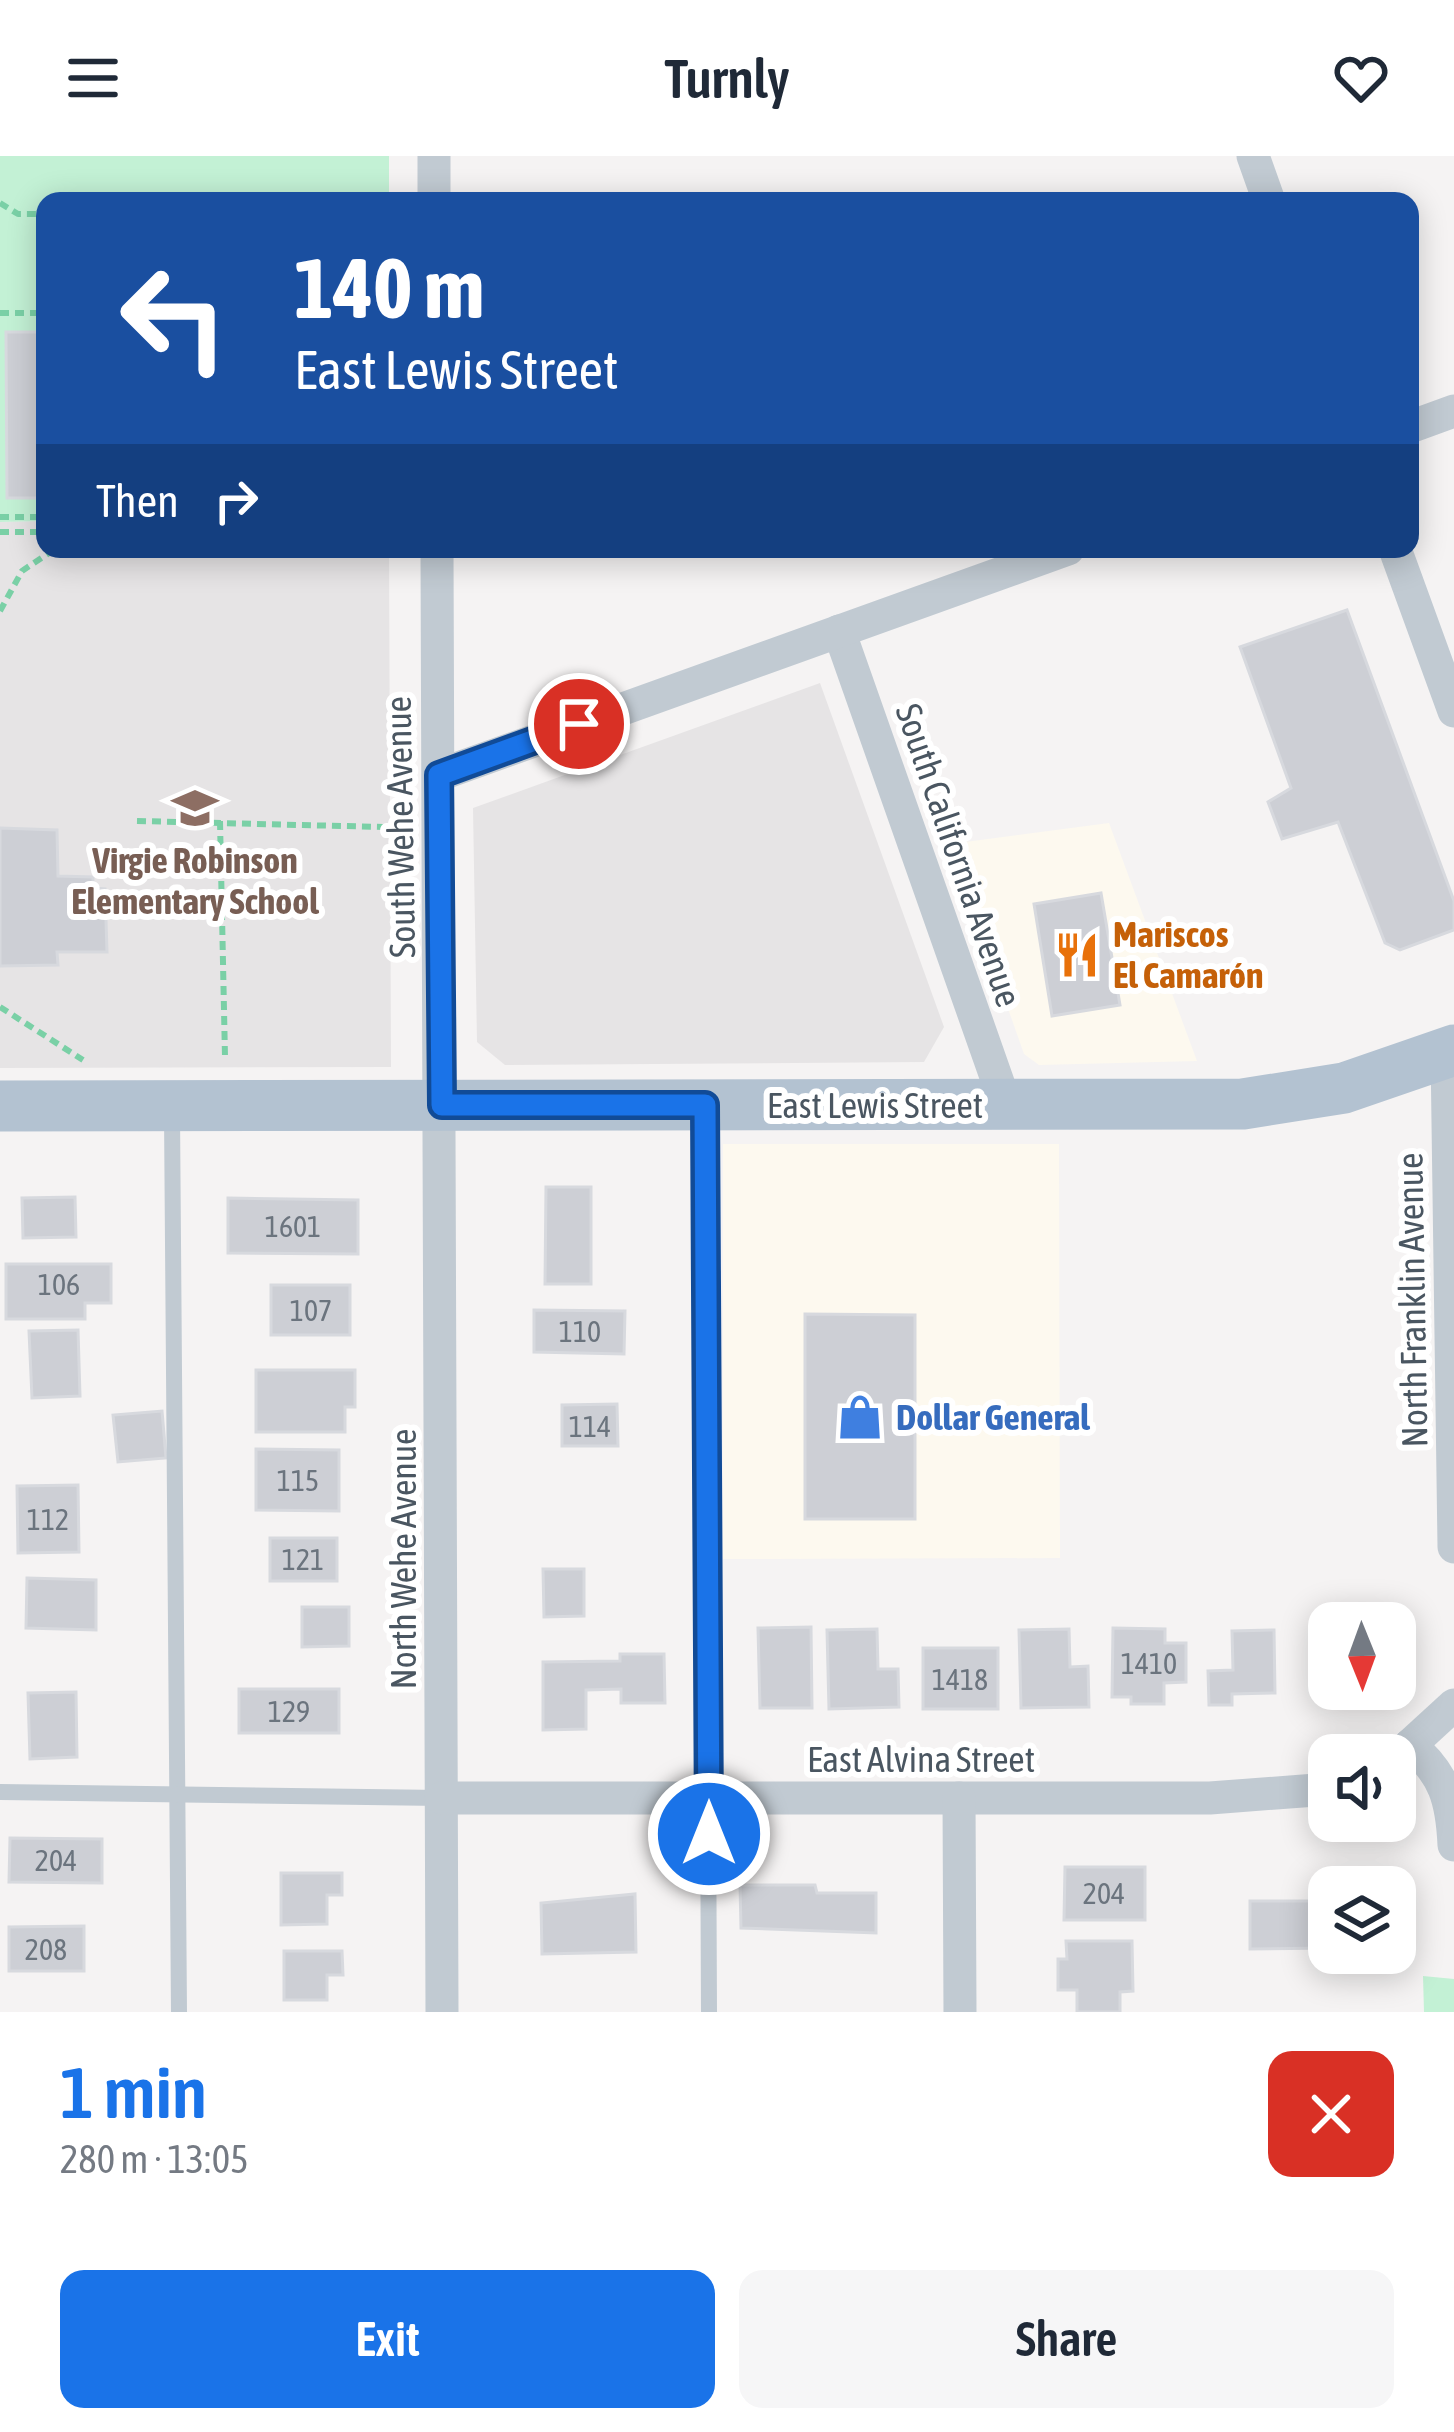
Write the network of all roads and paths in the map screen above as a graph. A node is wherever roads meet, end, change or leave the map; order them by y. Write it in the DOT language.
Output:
graph roads {
  1 [pos="434,156"];
  2 [pos="1253,156"];
  3 [pos="434,192"];
  4 [pos="1266,192"];
  5 [pos="0,203"];
  6 [pos="36,214"];
  7 [pos="0,313"];
  8 [pos="36,313"];
  9 [pos="1454,411"];
  10 [pos="1419,424"];
  11 [pos="0,517"];
  12 [pos="36,517"];
  13 [pos="0,532"];
  14 [pos="36,532"];
  15 [pos="42,558"];
  16 [pos="437,558"];
  17 [pos="1044,558"];
  18 [pos="1398,558"];
  19 [pos="0,611"];
  20 [pos="839,631"];
  21 [pos="1454,711"];
  22 [pos="439,775"];
  23 [pos="137,821"];
  24 [pos="220,821"];
  25 [pos="383,827"];
  26 [pos="0,1007"];
  27 [pos="1451,1051"];
  28 [pos="225,1057"];
  29 [pos="83,1060"];
  30 [pos="442,1105"];
  31 [pos="705,1105"];
  32 [pos="1006,1105"];
  33 [pos="0,1106"];
  34 [pos="171,1107"];
  35 [pos="1454,1547"];
  36 [pos="1454,1706"];
  37 [pos="1416,1740"];
  38 [pos="1416,1757"];
  39 [pos="180,1791"];
  40 [pos="1308,1791"];
  41 [pos="0,1792"];
  42 [pos="442,1798"];
  43 [pos="958,1798"];
  44 [pos="708,1799"];
  45 [pos="1454,1845"];
  46 [pos="179,2012"];
  47 [pos="442,2012"];
  48 [pos="709,2012"];
  49 [pos="961,2012"];
  1 -- 3 [label="street"];
  2 -- 4 [label="street"];
  5 -- 6 [label="path"];
  7 -- 8 [label="path"];
  9 -- 10 [label="street"];
  11 -- 12 [label="path"];
  13 -- 14 [label="path"];
  15 -- 19 [label="path"];
  16 -- 22 [label="street, South Wehe Avenue"];
  17 -- 20 [label="street"];
  18 -- 21 [label="street"];
  20 -- 22 [label="street"];
  20 -- 32 [label="street, South California Avenue"];
  22 -- 30 [label="street, South Wehe Avenue"];
  23 -- 24 [label="path"];
  24 -- 25 [label="path"];
  24 -- 28 [label="path"];
  26 -- 29 [label="path"];
  27 -- 32 [label="main road, East Lewis Street"];
  27 -- 35 [label="street, North Franklin Avenue"];
  30 -- 31 [label="main road, East Lewis Street"];
  30 -- 34 [label="main road, East Lewis Street"];
  30 -- 42 [label="street, North Wehe Avenue"];
  31 -- 32 [label="main road, East Lewis Street"];
  31 -- 44 [label="lane"];
  33 -- 34 [label="main road, East Lewis Street"];
  34 -- 39 [label="lane"];
  36 -- 37 [label="street"];
  38 -- 45 [label="street"];
  39 -- 41 [label="lane"];
  39 -- 42 [label="lane"];
  39 -- 46 [label="lane"];
  40 -- 43 [label="street, East Alvina Street"];
  42 -- 44 [label="street, East Alvina Street"];
  42 -- 47 [label="street, North Wehe Avenue"];
  43 -- 44 [label="street, East Alvina Street"];
  43 -- 49 [label="street"];
  44 -- 48 [label="lane"];
}
